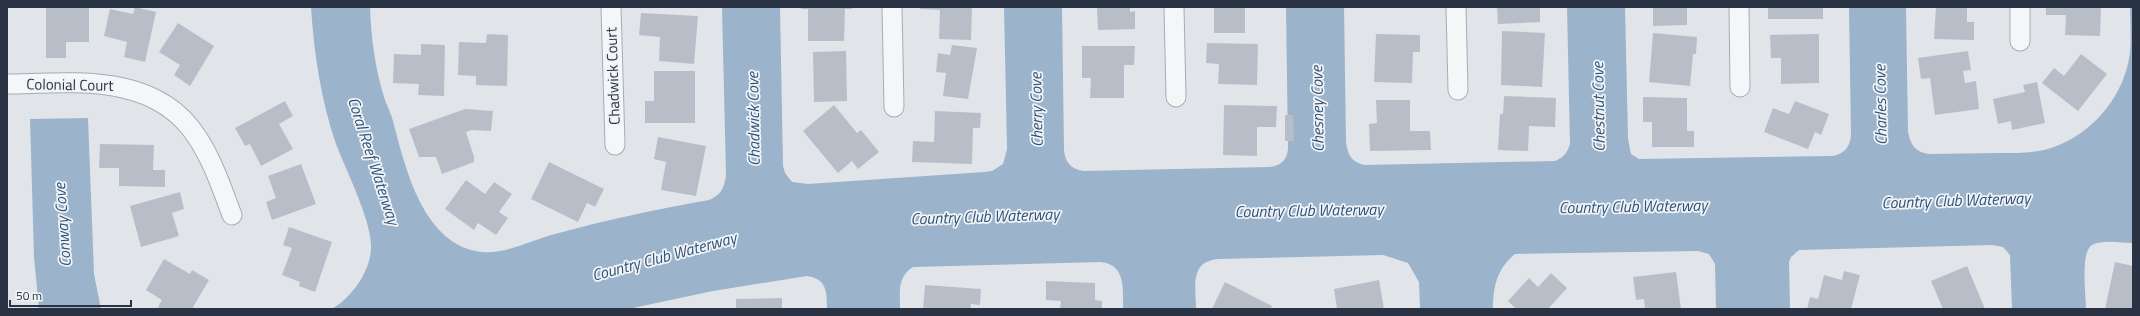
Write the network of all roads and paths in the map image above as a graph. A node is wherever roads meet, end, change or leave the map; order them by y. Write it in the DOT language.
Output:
graph roads {
  1 [pos="611,7"];
  2 [pos="892,7"];
  3 [pos="1174,7"];
  4 [pos="1456,7"];
  5 [pos="1739,7"];
  6 [pos="2020,7"];
  7 [pos="2020,41"];
  8 [pos="7,84"];
  9 [pos="1740,86"];
  10 [pos="1458,90"];
  11 [pos="1176,97"];
  12 [pos="894,107"];
  13 [pos="615,146"];
  14 [pos="232,215"];
  1 -- 13 [label="street, Chadwick Court"];
  2 -- 12 [label="street"];
  3 -- 11 [label="street"];
  4 -- 10 [label="street"];
  5 -- 9 [label="street"];
  6 -- 7 [label="street"];
  8 -- 14 [label="street, Colonial Court"];
}
